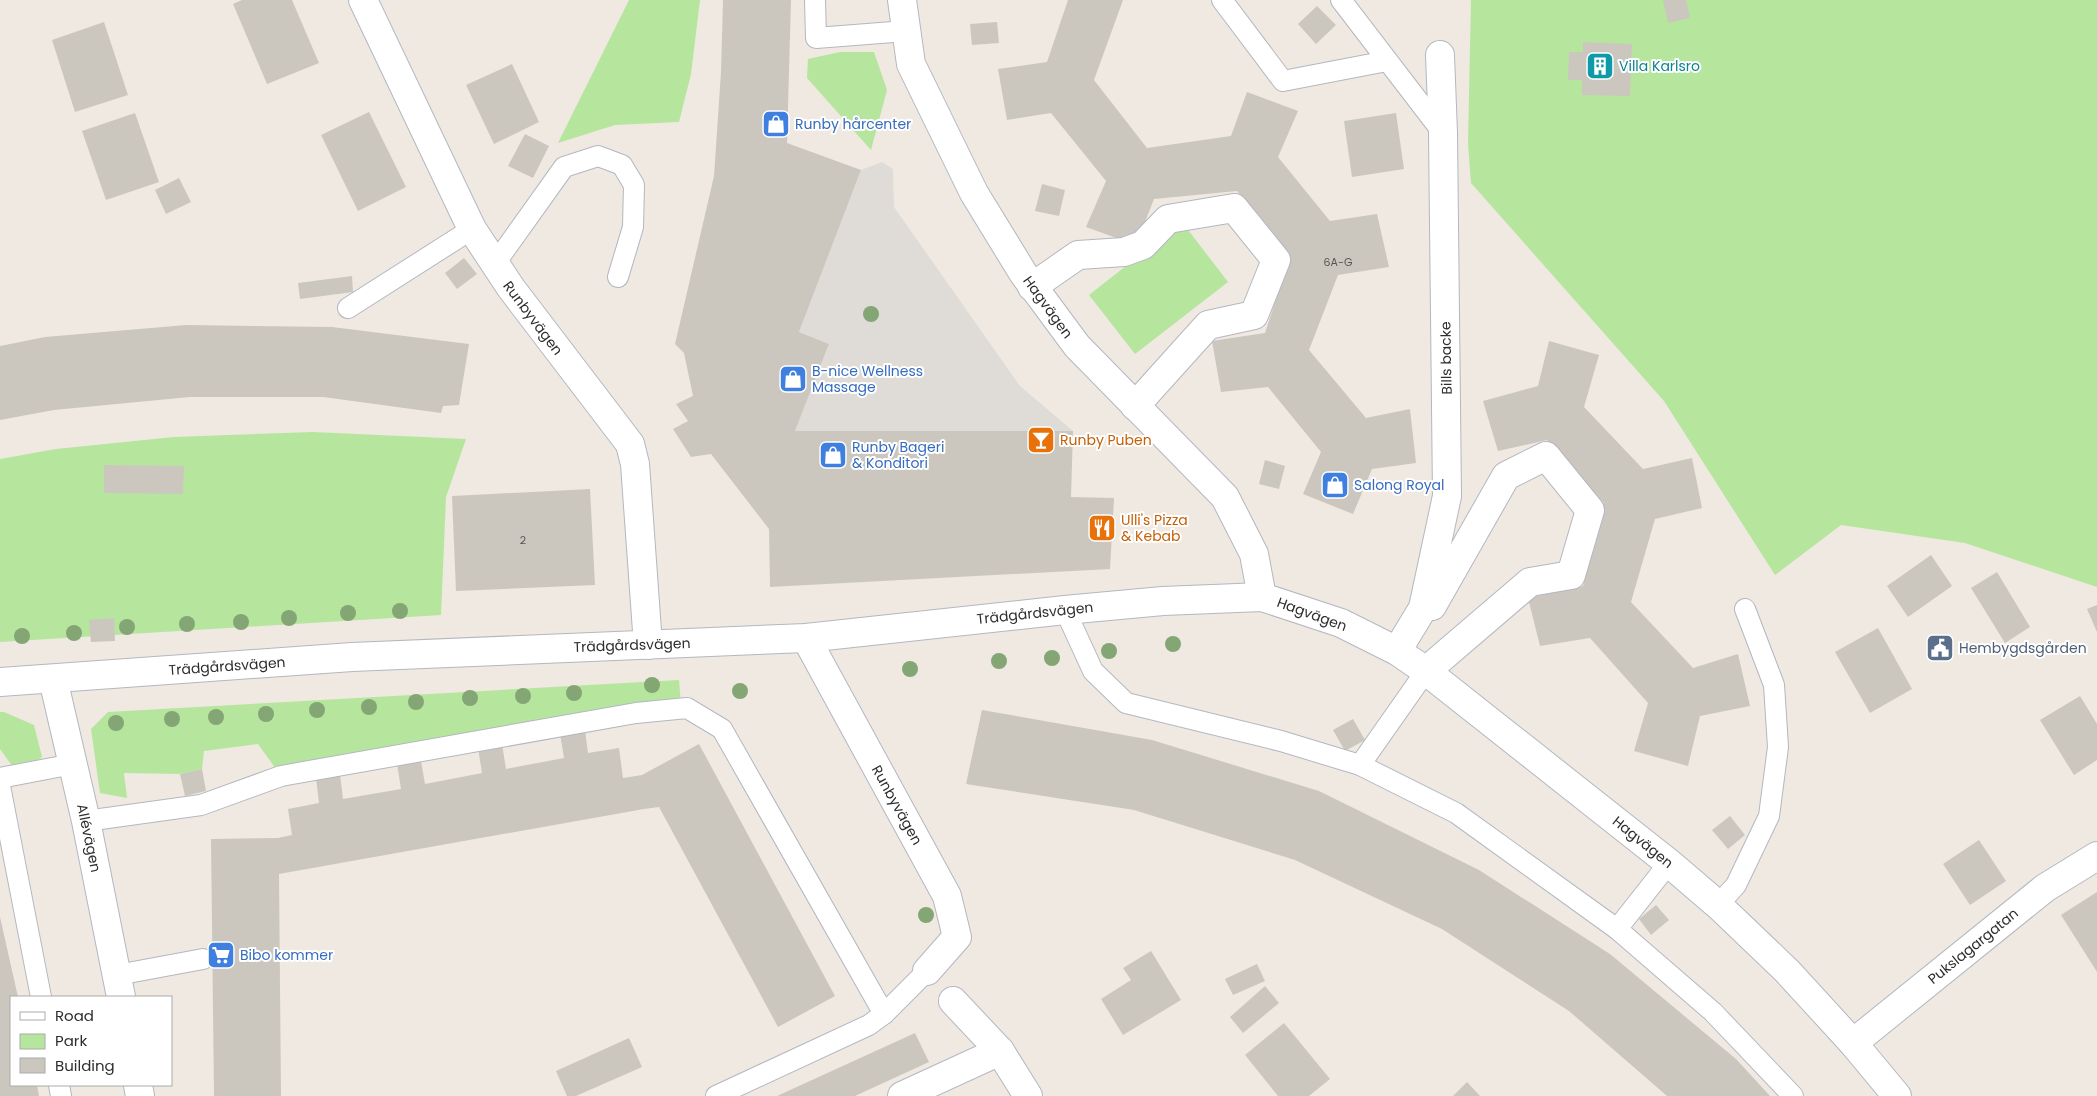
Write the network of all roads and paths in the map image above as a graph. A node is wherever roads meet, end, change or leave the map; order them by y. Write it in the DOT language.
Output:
graph roads {
  1 [pos="363,0"];
  2 [pos="815,0"];
  3 [pos="902,0"];
  4 [pos="1222,0"];
  5 [pos="1341,0"];
  6 [pos="906,31"];
  7 [pos="1440,55"];
  8 [pos="1387,61"];
  9 [pos="1443,133"];
  10 [pos="472,229"];
  11 [pos="494,265"];
  12 [pos="618,277"];
  13 [pos="1032,287"];
  14 [pos="348,308"];
  15 [pos="1135,406"];
  16 [pos="1262,597"];
  17 [pos="1745,609"];
  18 [pos="1064,610"];
  19 [pos="806,638"];
  20 [pos="648,645"];
  21 [pos="1409,659"];
  22 [pos="53,679"];
  23 [pos="0,682"];
  24 [pos="73,764"];
  25 [pos="1360,766"];
  26 [pos="0,778"];
  27 [pos="0,786"];
  28 [pos="86,821"];
  29 [pos="2097,856"];
  30 [pos="1669,863"];
  31 [pos="1718,905"];
  32 [pos="1617,929"];
  33 [pos="203,959"];
  34 [pos="927,971"];
  35 [pos="119,986"];
  36 [pos="42,996"];
  37 [pos="954,1000"];
  38 [pos="884,1014"];
  39 [pos="1853,1043"];
  40 [pos="1000,1051"];
  41 [pos="716,1096"];
  42 [pos="902,1096"];
  43 [pos="1028,1096"];
  44 [pos="1793,1096"];
  45 [pos="1897,1096"];
  1 -- 10 [label="street, Runbyvägen"];
  2 -- 6 [label="lane"];
  3 -- 6 [label="street, Hagvägen"];
  4 -- 8 [label="lane"];
  5 -- 8 [label="lane"];
  6 -- 13 [label="street, Hagvägen"];
  7 -- 9 [label="street, Bills backe"];
  8 -- 9 [label="lane"];
  9 -- 21 [label="street, Bills backe"];
  10 -- 11 [label="street, Runbyvägen"];
  10 -- 14 [label="lane"];
  11 -- 12 [label="lane"];
  11 -- 20 [label="street, Runbyvägen"];
  13 -- 15 [label="street, Hagvägen"];
  13 -- 15 [label="street"];
  15 -- 16 [label="street, Hagvägen"];
  16 -- 18 [label="street, Trädgårdsvägen"];
  16 -- 21 [label="street, Hagvägen"];
  17 -- 31 [label="lane"];
  18 -- 19 [label="street, Trädgårdsvägen"];
  18 -- 25 [label="lane"];
  19 -- 20 [label="street, Trädgårdsvägen"];
  19 -- 34 [label="street, Runbyvägen"];
  20 -- 22 [label="street, Trädgårdsvägen"];
  21 -- 21 [label="street"];
  21 -- 25 [label="lane"];
  21 -- 30 [label="street, Hagvägen"];
  22 -- 23 [label="street, Trädgårdsvägen"];
  22 -- 24 [label="street, Allévägen"];
  24 -- 26 [label="lane"];
  24 -- 28 [label="street, Allévägen"];
  25 -- 32 [label="lane"];
  27 -- 36 [label="lane"];
  28 -- 35 [label="street, Allévägen"];
  28 -- 38 [label="lane"];
  29 -- 39 [label="street, Pukslagargatan"];
  30 -- 31 [label="street, Hagvägen"];
  30 -- 32 [label="lane"];
  31 -- 39 [label="street, Hagvägen"];
  32 -- 44 [label="lane"];
  33 -- 35 [label="lane"];
  34 -- 38 [label="lane"];
  37 -- 40 [label="street"];
  38 -- 41 [label="lane"];
  39 -- 45 [label="street, Hagvägen"];
  40 -- 42 [label="street"];
  40 -- 43 [label="street"];
}
